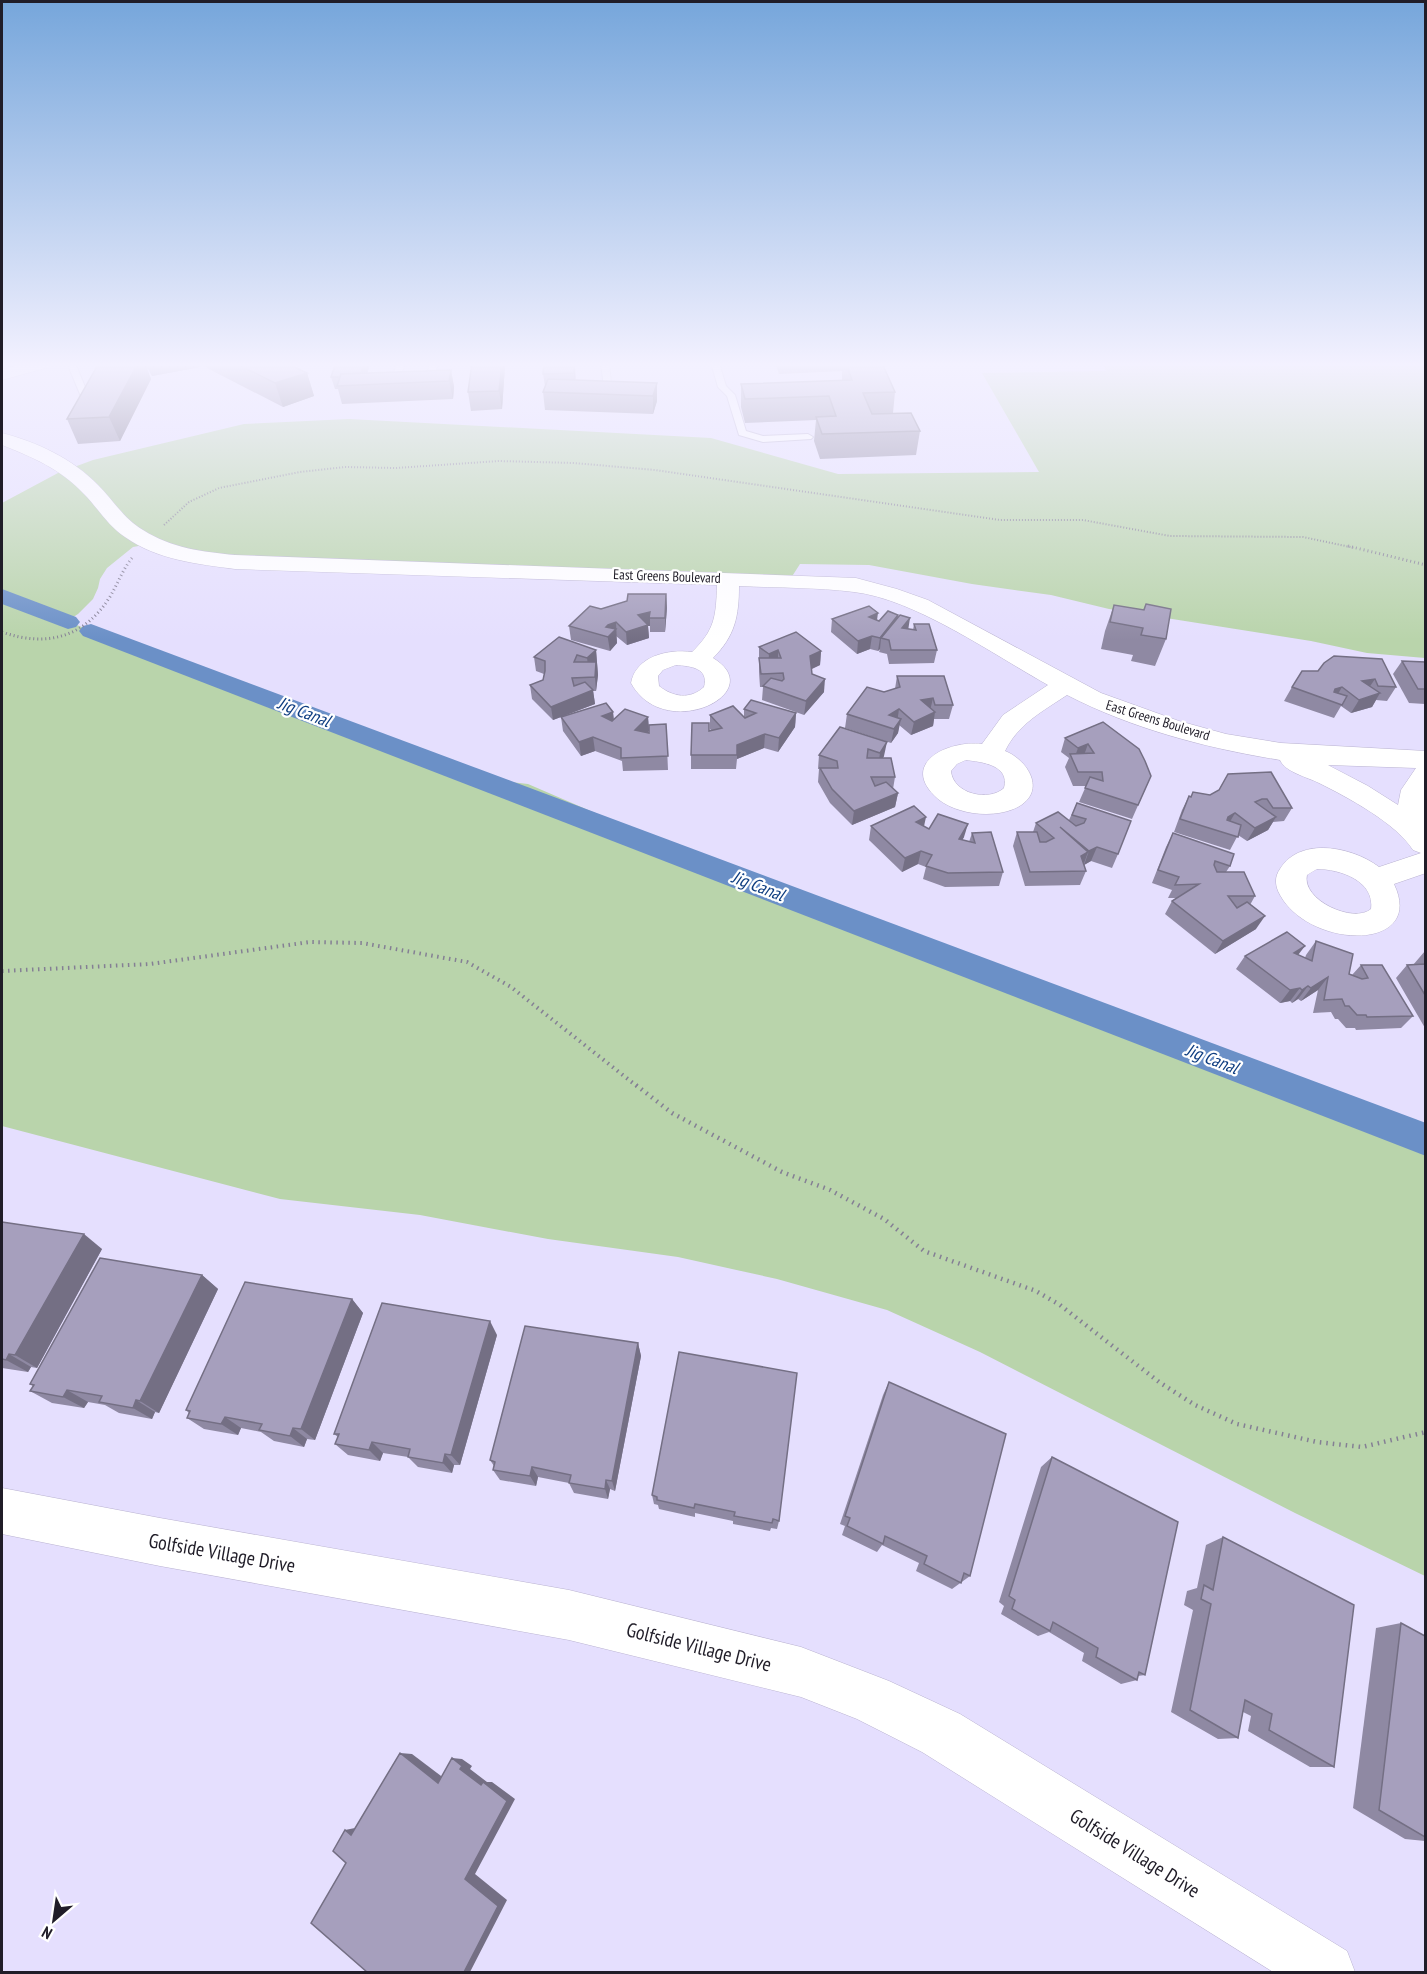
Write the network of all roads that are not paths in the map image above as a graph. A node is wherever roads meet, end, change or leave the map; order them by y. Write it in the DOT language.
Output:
graph roads {
  1 [pos="6,455"];
  2 [pos="46,455"];
  3 [pos="71,471"];
  4 [pos="728,579"];
  5 [pos="697,660"];
  6 [pos="1066,685"];
  7 [pos="1260,748"];
  8 [pos="991,753"];
  9 [pos="1425,760"];
  10 [pos="1425,774"];
  11 [pos="1422,847"];
  12 [pos="1376,879"];
  13 [pos="2,1511"];
  14 [pos="1326,1972"];
  1 -- 3 [label="street"];
  2 -- 3 [label="street, East Greens Boulevard"];
  3 -- 4 [label="street, East Greens Boulevard"];
  4 -- 5 [label="street"];
  4 -- 6 [label="street, East Greens Boulevard"];
  6 -- 7 [label="street, East Greens Boulevard"];
  6 -- 8 [label="street"];
  7 -- 9 [label="street, East Greens Boulevard"];
  7 -- 11 [label="street, East Greens Boulevard"];
  10 -- 11 [label="street"];
  11 -- 12 [label="street"];
  13 -- 14 [label="street, Golfside Village Drive"];
}
